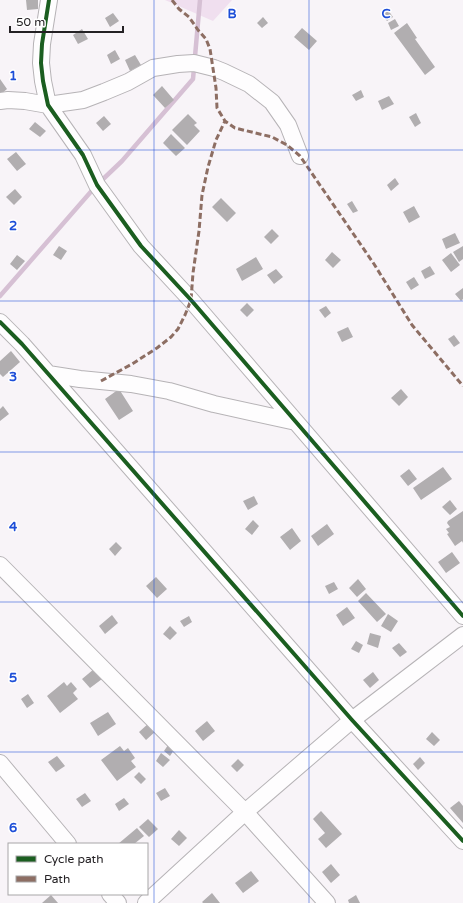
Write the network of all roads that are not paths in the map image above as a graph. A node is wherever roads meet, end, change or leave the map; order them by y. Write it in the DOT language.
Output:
graph roads {
  1 [pos="49,0"];
  2 [pos="0,101"];
  3 [pos="48,105"];
  4 [pos="300,156"];
  5 [pos="0,322"];
  6 [pos="48,374"];
  7 [pos="296,422"];
  8 [pos="0,565"];
  9 [pos="463,616"];
  10 [pos="463,635"];
  11 [pos="352,720"];
  12 [pos="0,764"];
  13 [pos="244,812"];
  14 [pos="463,841"];
  15 [pos="67,843"];
  16 [pos="111,895"];
  17 [pos="118,903"];
  18 [pos="146,903"];
  19 [pos="326,903"];
  1 -- 3 [label="street"];
  2 -- 3 [label="street"];
  3 -- 4 [label="street"];
  3 -- 7 [label="street"];
  5 -- 6 [label="street"];
  6 -- 7 [label="street"];
  6 -- 11 [label="street"];
  7 -- 9 [label="street"];
  8 -- 13 [label="street"];
  10 -- 11 [label="street"];
  11 -- 13 [label="street"];
  11 -- 14 [label="street"];
  12 -- 15 [label="street"];
  13 -- 18 [label="street"];
  13 -- 19 [label="street"];
  16 -- 17 [label="street"];
}
